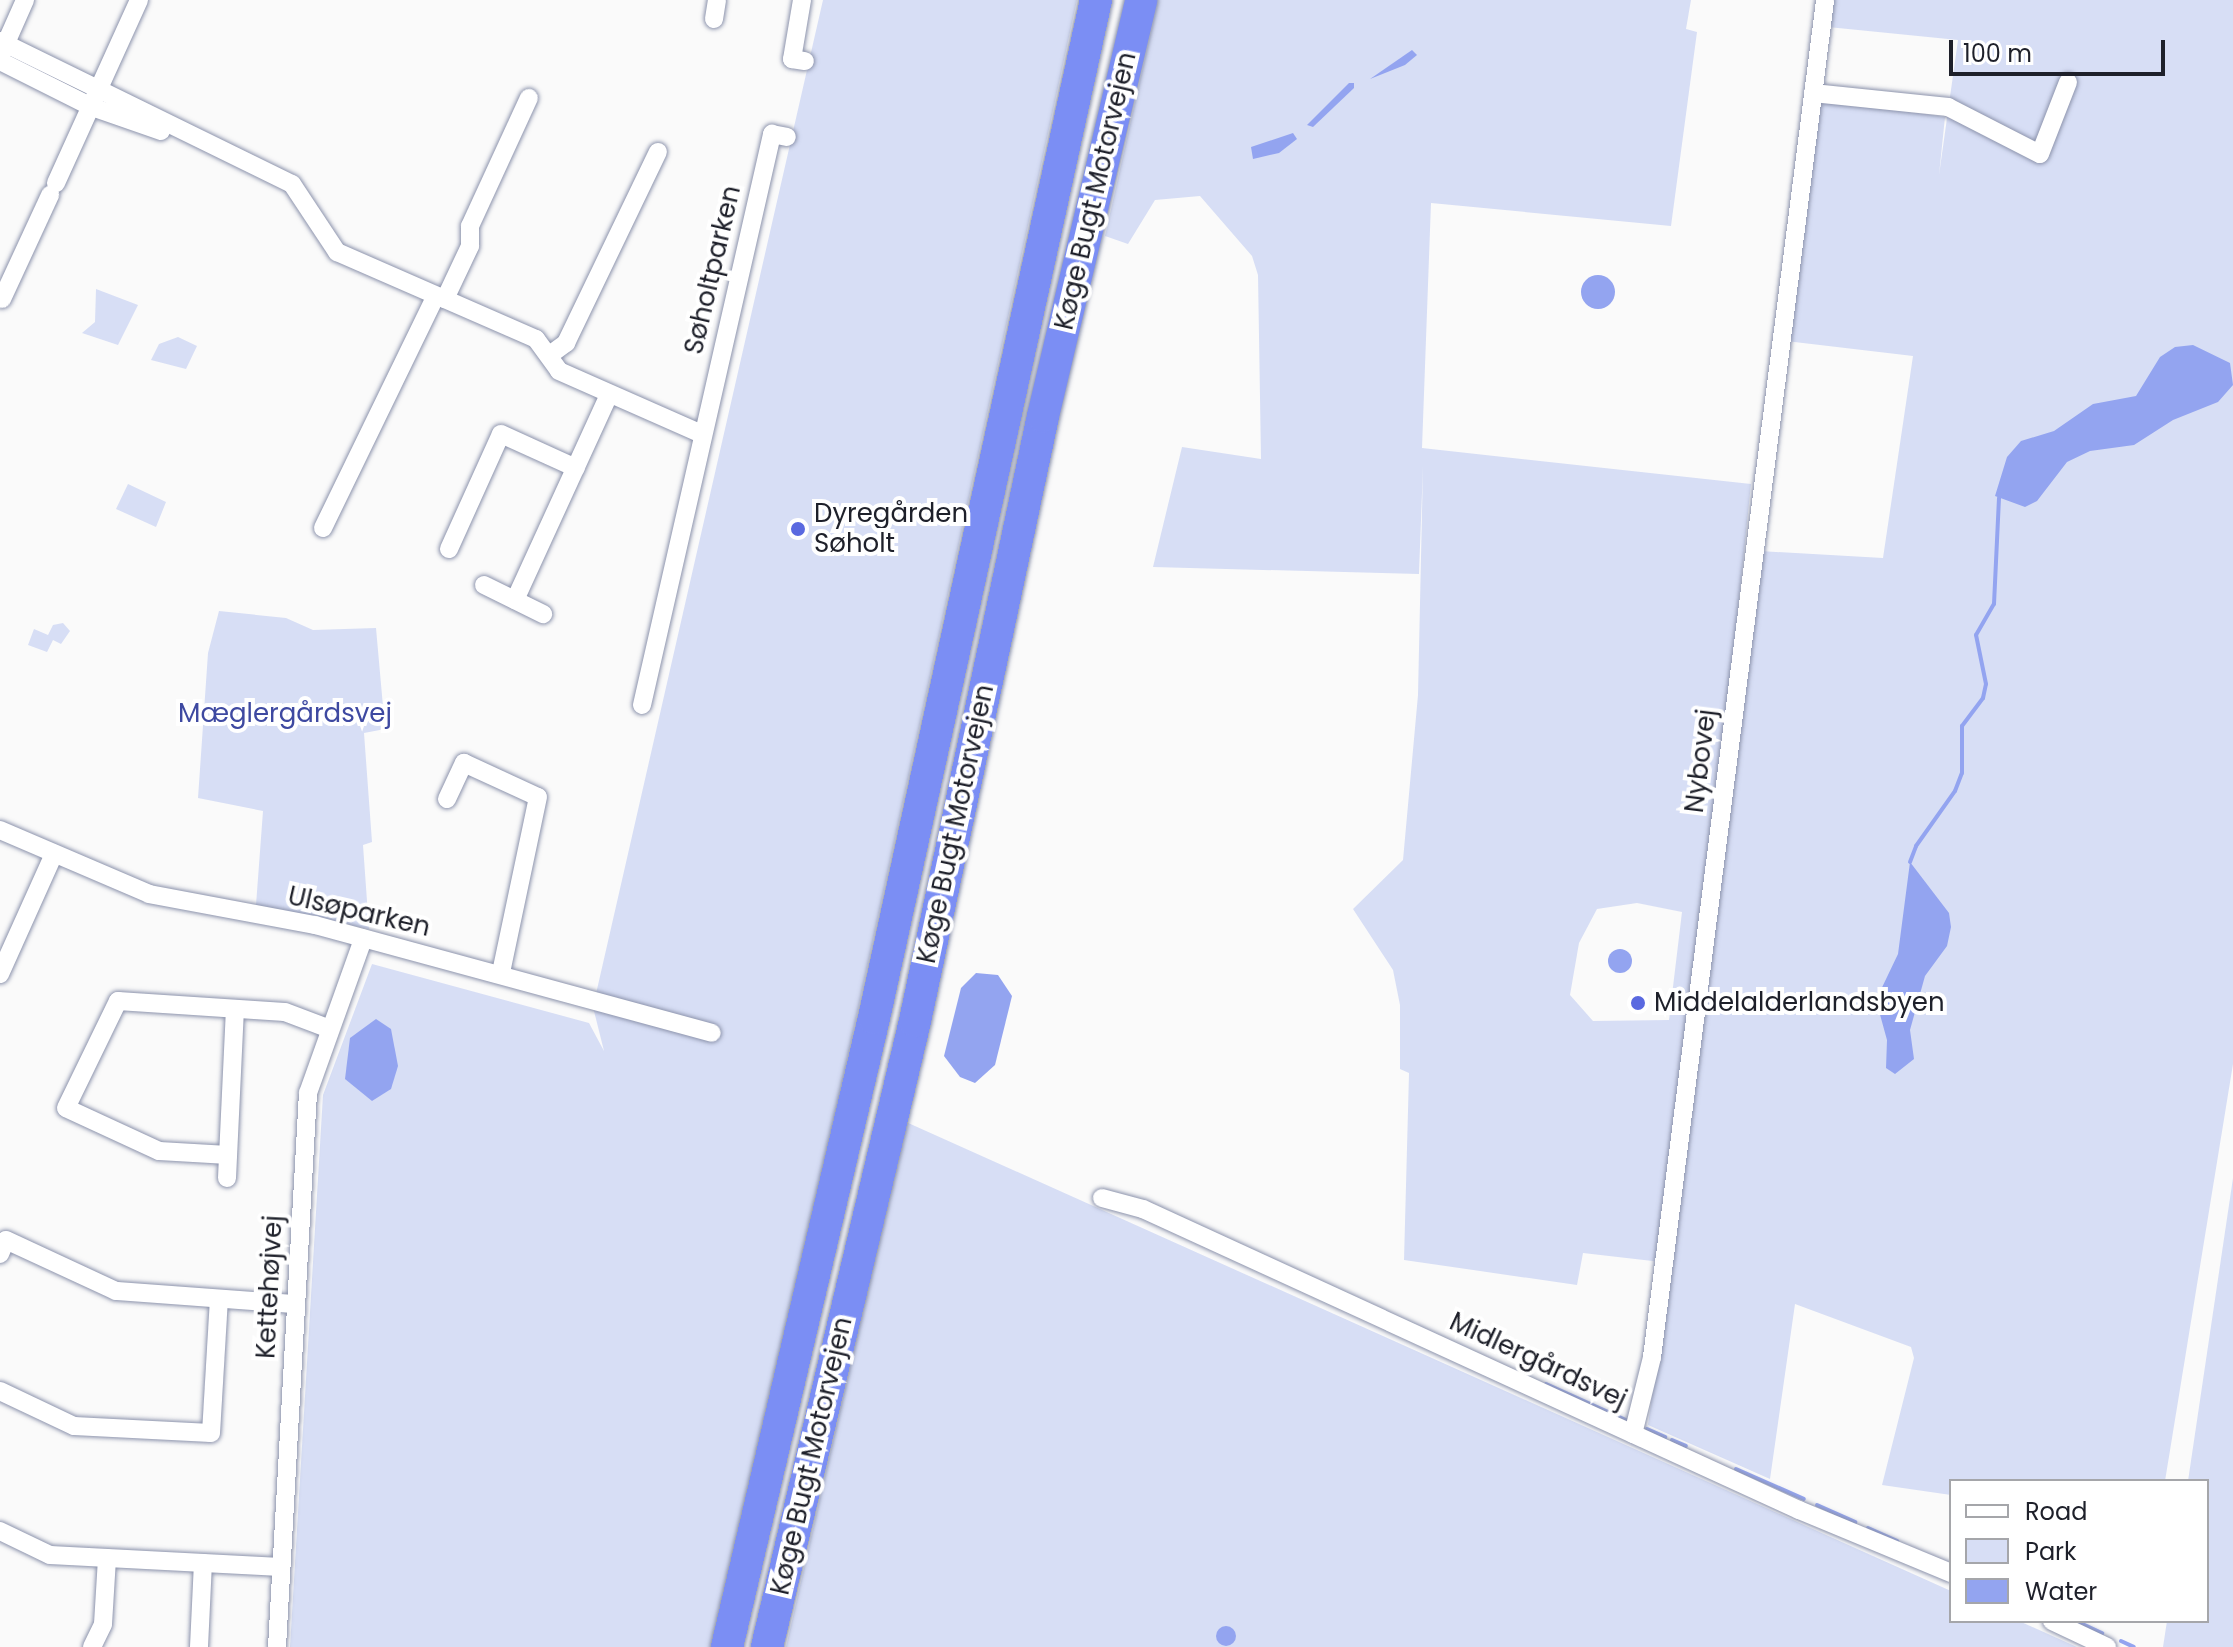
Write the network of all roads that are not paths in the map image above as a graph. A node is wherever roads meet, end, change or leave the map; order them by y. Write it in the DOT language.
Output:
graph roads {
  1 [pos="25,0"];
  2 [pos="139,0"];
  3 [pos="802,0"];
  4 [pos="1096,0"];
  5 [pos="1141,0"];
  6 [pos="1825,0"];
  7 [pos="1,51"];
  8 [pos="805,61"];
  9 [pos="2068,82"];
  10 [pos="101,89"];
  11 [pos="1813,93"];
  12 [pos="529,98"];
  13 [pos="92,107"];
  14 [pos="787,137"];
  15 [pos="220,152"];
  16 [pos="658,152"];
  17 [pos="440,298"];
  18 [pos="2,299"];
  19 [pos="551,354"];
  20 [pos="609,395"];
  21 [pos="702,434"];
  22 [pos="576,468"];
  23 [pos="323,528"];
  24 [pos="449,549"];
  25 [pos="484,585"];
  26 [pos="515,600"];
  27 [pos="543,614"];
  28 [pos="642,705"];
  29 [pos="447,799"];
  30 [pos="0,830"];
  31 [pos="54,854"];
  32 [pos="363,939"];
  33 [pos="501,973"];
  34 [pos="0,974"];
  35 [pos="235,1011"];
  36 [pos="330,1029"];
  37 [pos="712,1033"];
  38 [pos="228,1155"];
  39 [pos="227,1178"];
  40 [pos="1102,1198"];
  41 [pos="0,1254"];
  42 [pos="219,1300"];
  43 [pos="295,1304"];
  44 [pos="0,1391"];
  45 [pos="1633,1434"];
  46 [pos="0,1532"];
  47 [pos="107,1558"];
  48 [pos="203,1563"];
  49 [pos="281,1567"];
  50 [pos="1949,1572"];
  51 [pos="2056,1623"];
  52 [pos="92,1647"];
  53 [pos="199,1647"];
  54 [pos="277,1647"];
  55 [pos="727,1647"];
  56 [pos="767,1647"];
  57 [pos="2107,1647"];
  1 -- 7 [label="street"];
  2 -- 10 [label="street"];
  3 -- 8 [label="street"];
  4 -- 55 [label="highway, Køge Bugt Motorvejen"];
  5 -- 56 [label="highway, Køge Bugt Motorvejen"];
  6 -- 11 [label="street, Nybovej"];
  7 -- 10 [label="street"];
  7 -- 13 [label="street"];
  9 -- 11 [label="street"];
  10 -- 13 [label="street"];
  10 -- 15 [label="street"];
  11 -- 45 [label="street, Nybovej"];
  12 -- 17 [label="street"];
  13 -- 15 [label="street"];
  13 -- 18 [label="street"];
  14 -- 21 [label="street, Søholtparken"];
  15 -- 17 [label="street"];
  16 -- 19 [label="street"];
  17 -- 19 [label="street"];
  17 -- 23 [label="street"];
  19 -- 20 [label="street"];
  20 -- 21 [label="street"];
  20 -- 22 [label="street"];
  21 -- 28 [label="street, Søholtparken"];
  22 -- 24 [label="street"];
  22 -- 26 [label="street"];
  25 -- 26 [label="street"];
  26 -- 27 [label="street"];
  29 -- 33 [label="street"];
  30 -- 31 [label="street, Ulsøparken"];
  31 -- 32 [label="street, Ulsøparken"];
  31 -- 34 [label="street"];
  32 -- 33 [label="street, Ulsøparken"];
  32 -- 36 [label="street, Kettehøjvej"];
  33 -- 37 [label="street, Ulsøparken"];
  35 -- 36 [label="street"];
  35 -- 38 [label="street"];
  35 -- 38 [label="street"];
  36 -- 43 [label="street, Kettehøjvej"];
  38 -- 39 [label="street"];
  40 -- 45 [label="street, Midlergårdsvej"];
  41 -- 42 [label="street"];
  42 -- 43 [label="street"];
  42 -- 44 [label="street"];
  43 -- 49 [label="street, Kettehøjvej"];
  45 -- 50 [label="street, Midlergårdsvej"];
  46 -- 47 [label="street"];
  47 -- 48 [label="street"];
  47 -- 52 [label="street"];
  48 -- 49 [label="street"];
  48 -- 53 [label="street"];
  49 -- 54 [label="street, Kettehøjvej"];
  51 -- 57 [label="street"];
}
